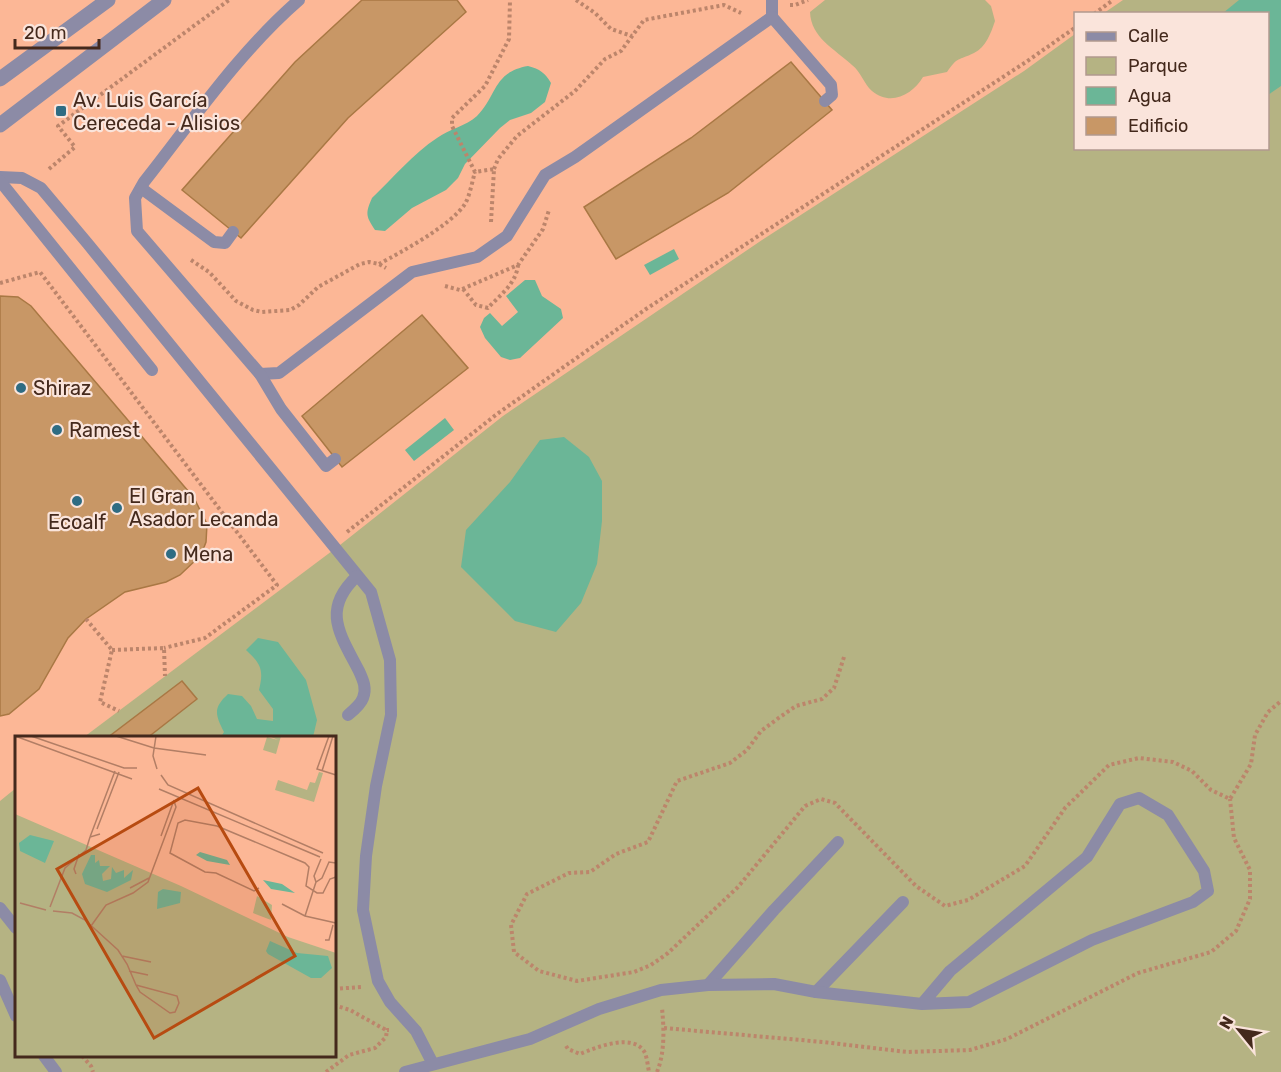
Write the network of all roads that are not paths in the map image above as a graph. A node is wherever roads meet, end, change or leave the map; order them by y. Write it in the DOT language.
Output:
graph roads {
  1 [pos="108,0"];
  2 [pos="164,0"];
  3 [pos="299,0"];
  4 [pos="772,0"];
  5 [pos="772,17"];
  6 [pos="0,79"];
  7 [pos="825,101"];
  8 [pos="0,125"];
  9 [pos="0,179"];
  10 [pos="141,188"];
  11 [pos="233,232"];
  12 [pos="152,370"];
  13 [pos="260,374"];
  14 [pos="335,459"];
  15 [pos="357,576"];
  16 [pos="348,715"];
  17 [pos="838,843"];
  18 [pos="903,902"];
  19 [pos="0,908"];
  20 [pos="15,927"];
  21 [pos="0,980"];
  22 [pos="708,985"];
  23 [pos="816,992"];
  24 [pos="922,1004"];
  25 [pos="15,1014"];
  26 [pos="45,1057"];
  27 [pos="433,1064"];
  28 [pos="56,1072"];
  29 [pos="405,1072"];
  1 -- 6 [label="street"];
  2 -- 8 [label="street"];
  3 -- 10 [label="lane"];
  4 -- 5 [label="lane"];
  5 -- 7 [label="lane"];
  5 -- 13 [label="lane"];
  9 -- 12 [label="lane"];
  9 -- 15 [label="lane"];
  10 -- 11 [label="lane"];
  10 -- 13 [label="lane"];
  13 -- 14 [label="lane"];
  15 -- 16 [label="lane"];
  15 -- 27 [label="lane"];
  17 -- 22 [label="lane"];
  18 -- 23 [label="lane"];
  19 -- 20 [label="lane"];
  21 -- 25 [label="lane"];
  22 -- 23 [label="lane"];
  22 -- 27 [label="lane"];
  23 -- 24 [label="lane"];
  24 -- 24 [label="lane"];
  26 -- 28 [label="lane"];
  27 -- 29 [label="lane"];
}
